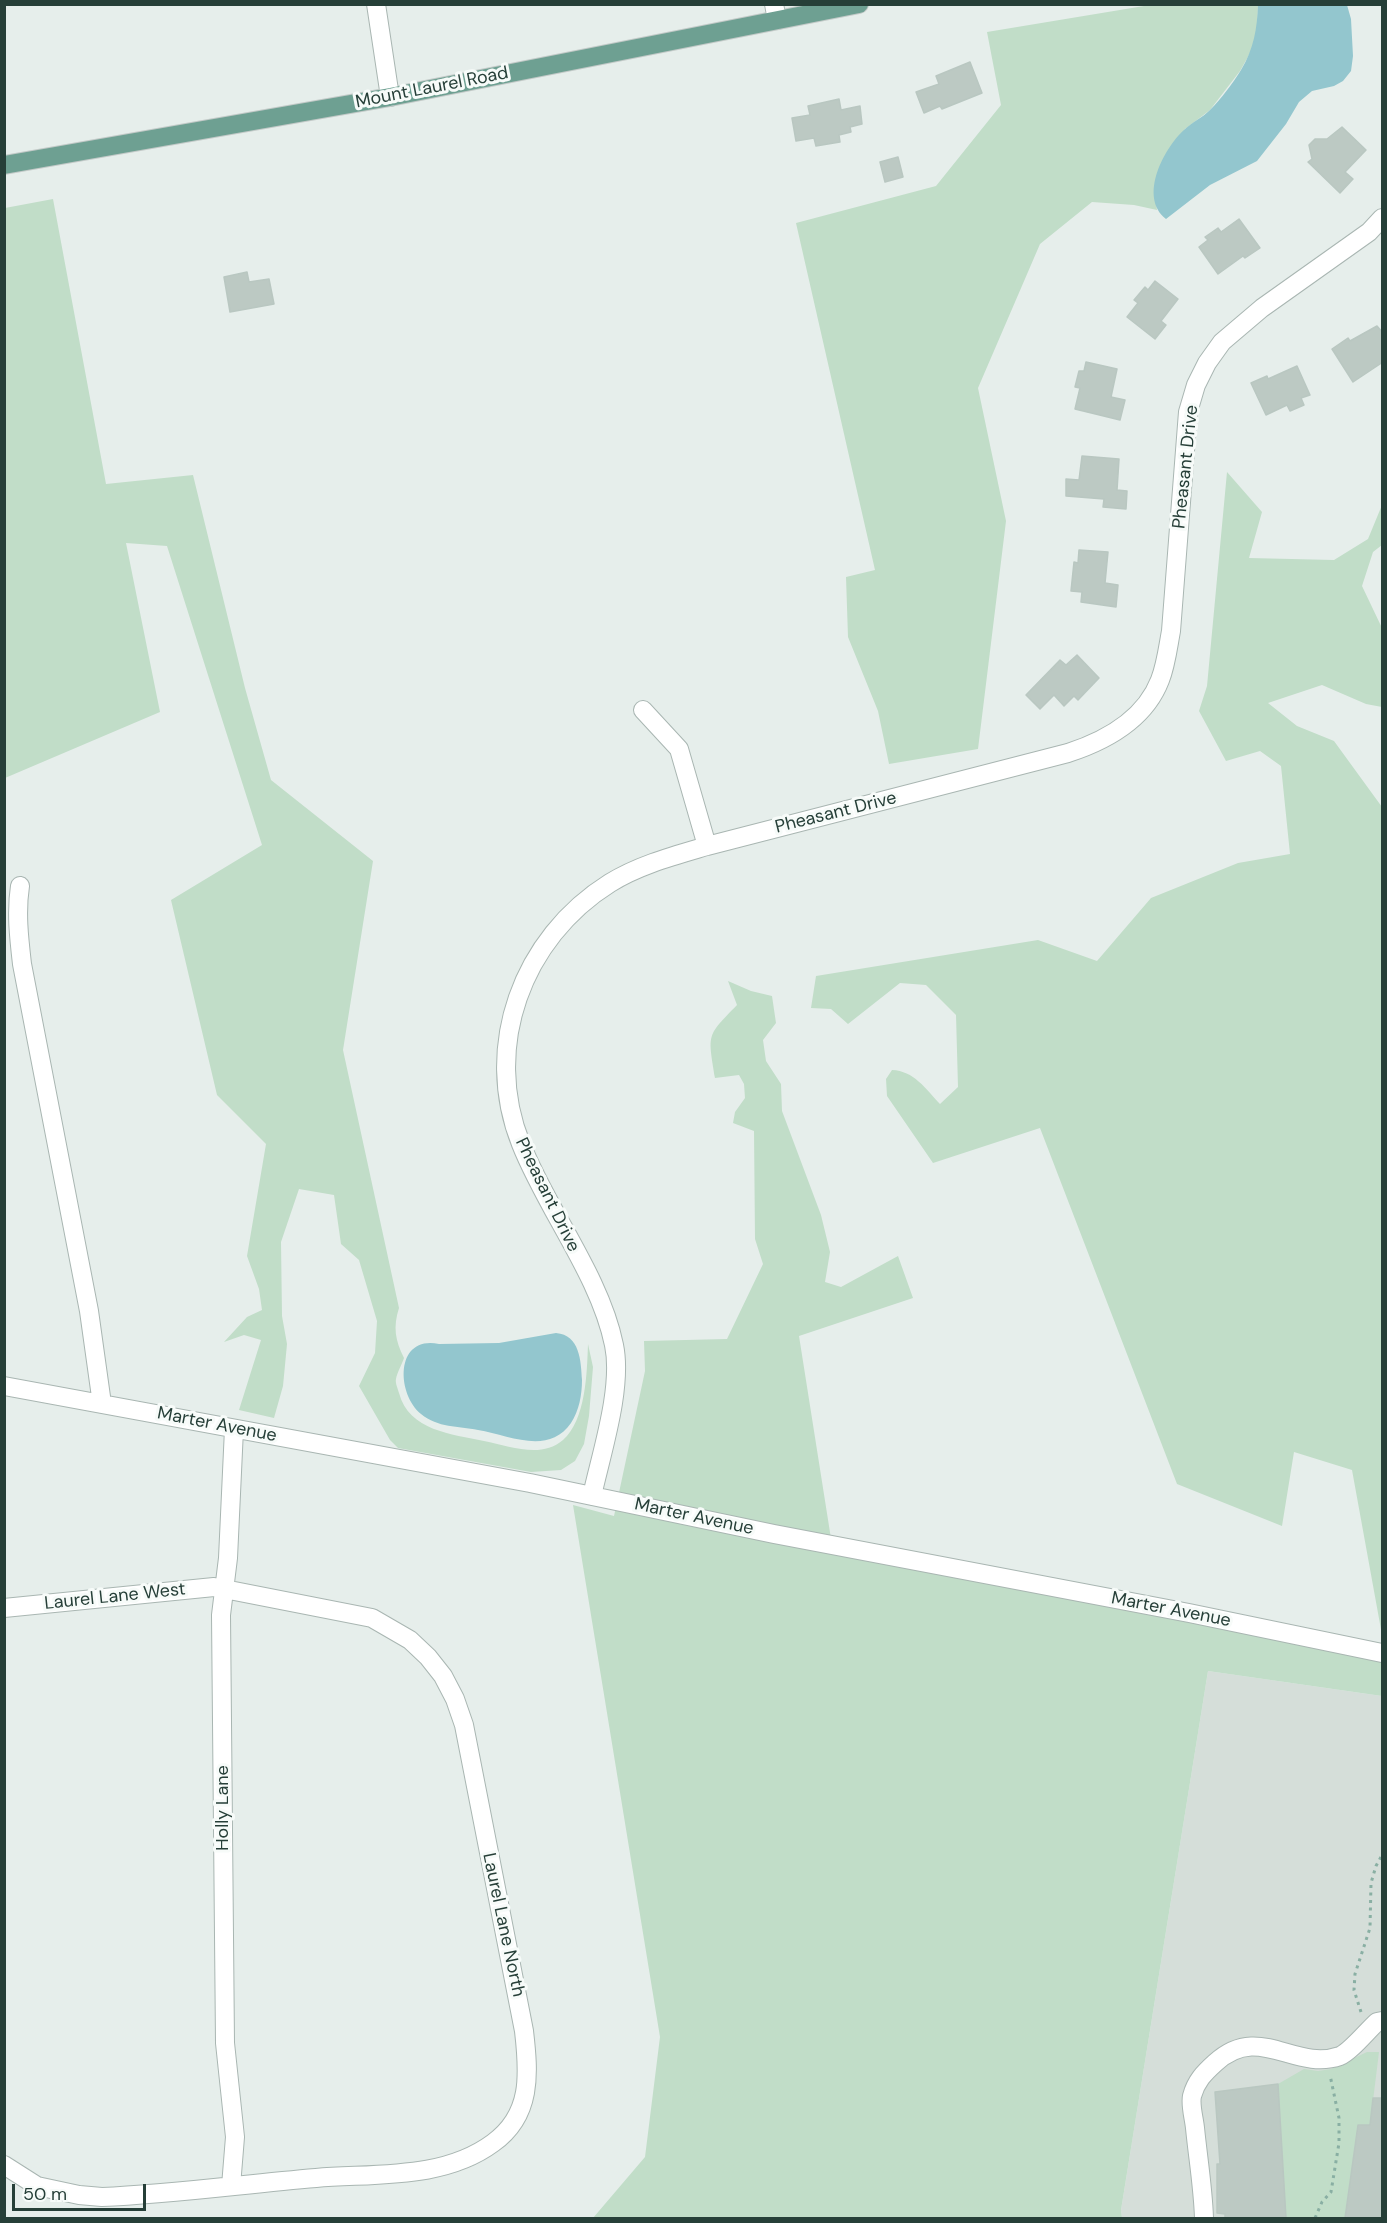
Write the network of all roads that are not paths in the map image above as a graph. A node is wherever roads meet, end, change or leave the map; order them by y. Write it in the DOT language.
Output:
graph roads {
  1 [pos="376,4"];
  2 [pos="859,4"];
  3 [pos="776,12"];
  4 [pos="390,97"];
  5 [pos="4,165"];
  6 [pos="1383,218"];
  7 [pos="644,710"];
  8 [pos="707,846"];
  9 [pos="20,886"];
  10 [pos="4,1386"];
  11 [pos="102,1404"];
  12 [pos="234,1429"];
  13 [pos="592,1497"];
  14 [pos="225,1589"];
  15 [pos="4,1608"];
  16 [pos="1383,1653"];
  17 [pos="1376,2025"];
  18 [pos="4,2165"];
  19 [pos="231,2186"];
  20 [pos="1204,2218"];
  1 -- 4 [label="street"];
  2 -- 3 [label="main road, Mount Laurel Road"];
  3 -- 4 [label="main road, Mount Laurel Road"];
  4 -- 5 [label="main road, Mount Laurel Road"];
  6 -- 8 [label="street, Pheasant Drive"];
  7 -- 8 [label="street"];
  8 -- 13 [label="street, Pheasant Drive"];
  9 -- 11 [label="street"];
  10 -- 11 [label="street, Marter Avenue"];
  11 -- 12 [label="street, Marter Avenue"];
  12 -- 13 [label="street, Marter Avenue"];
  12 -- 14 [label="street, Holly Lane"];
  13 -- 16 [label="street, Marter Avenue"];
  14 -- 15 [label="street, Laurel Lane West"];
  14 -- 19 [label="street, Holly Lane"];
  14 -- 19 [label="street, Laurel Lane North"];
  17 -- 20 [label="street"];
  18 -- 19 [label="street, Laurel Lane North"];
}
